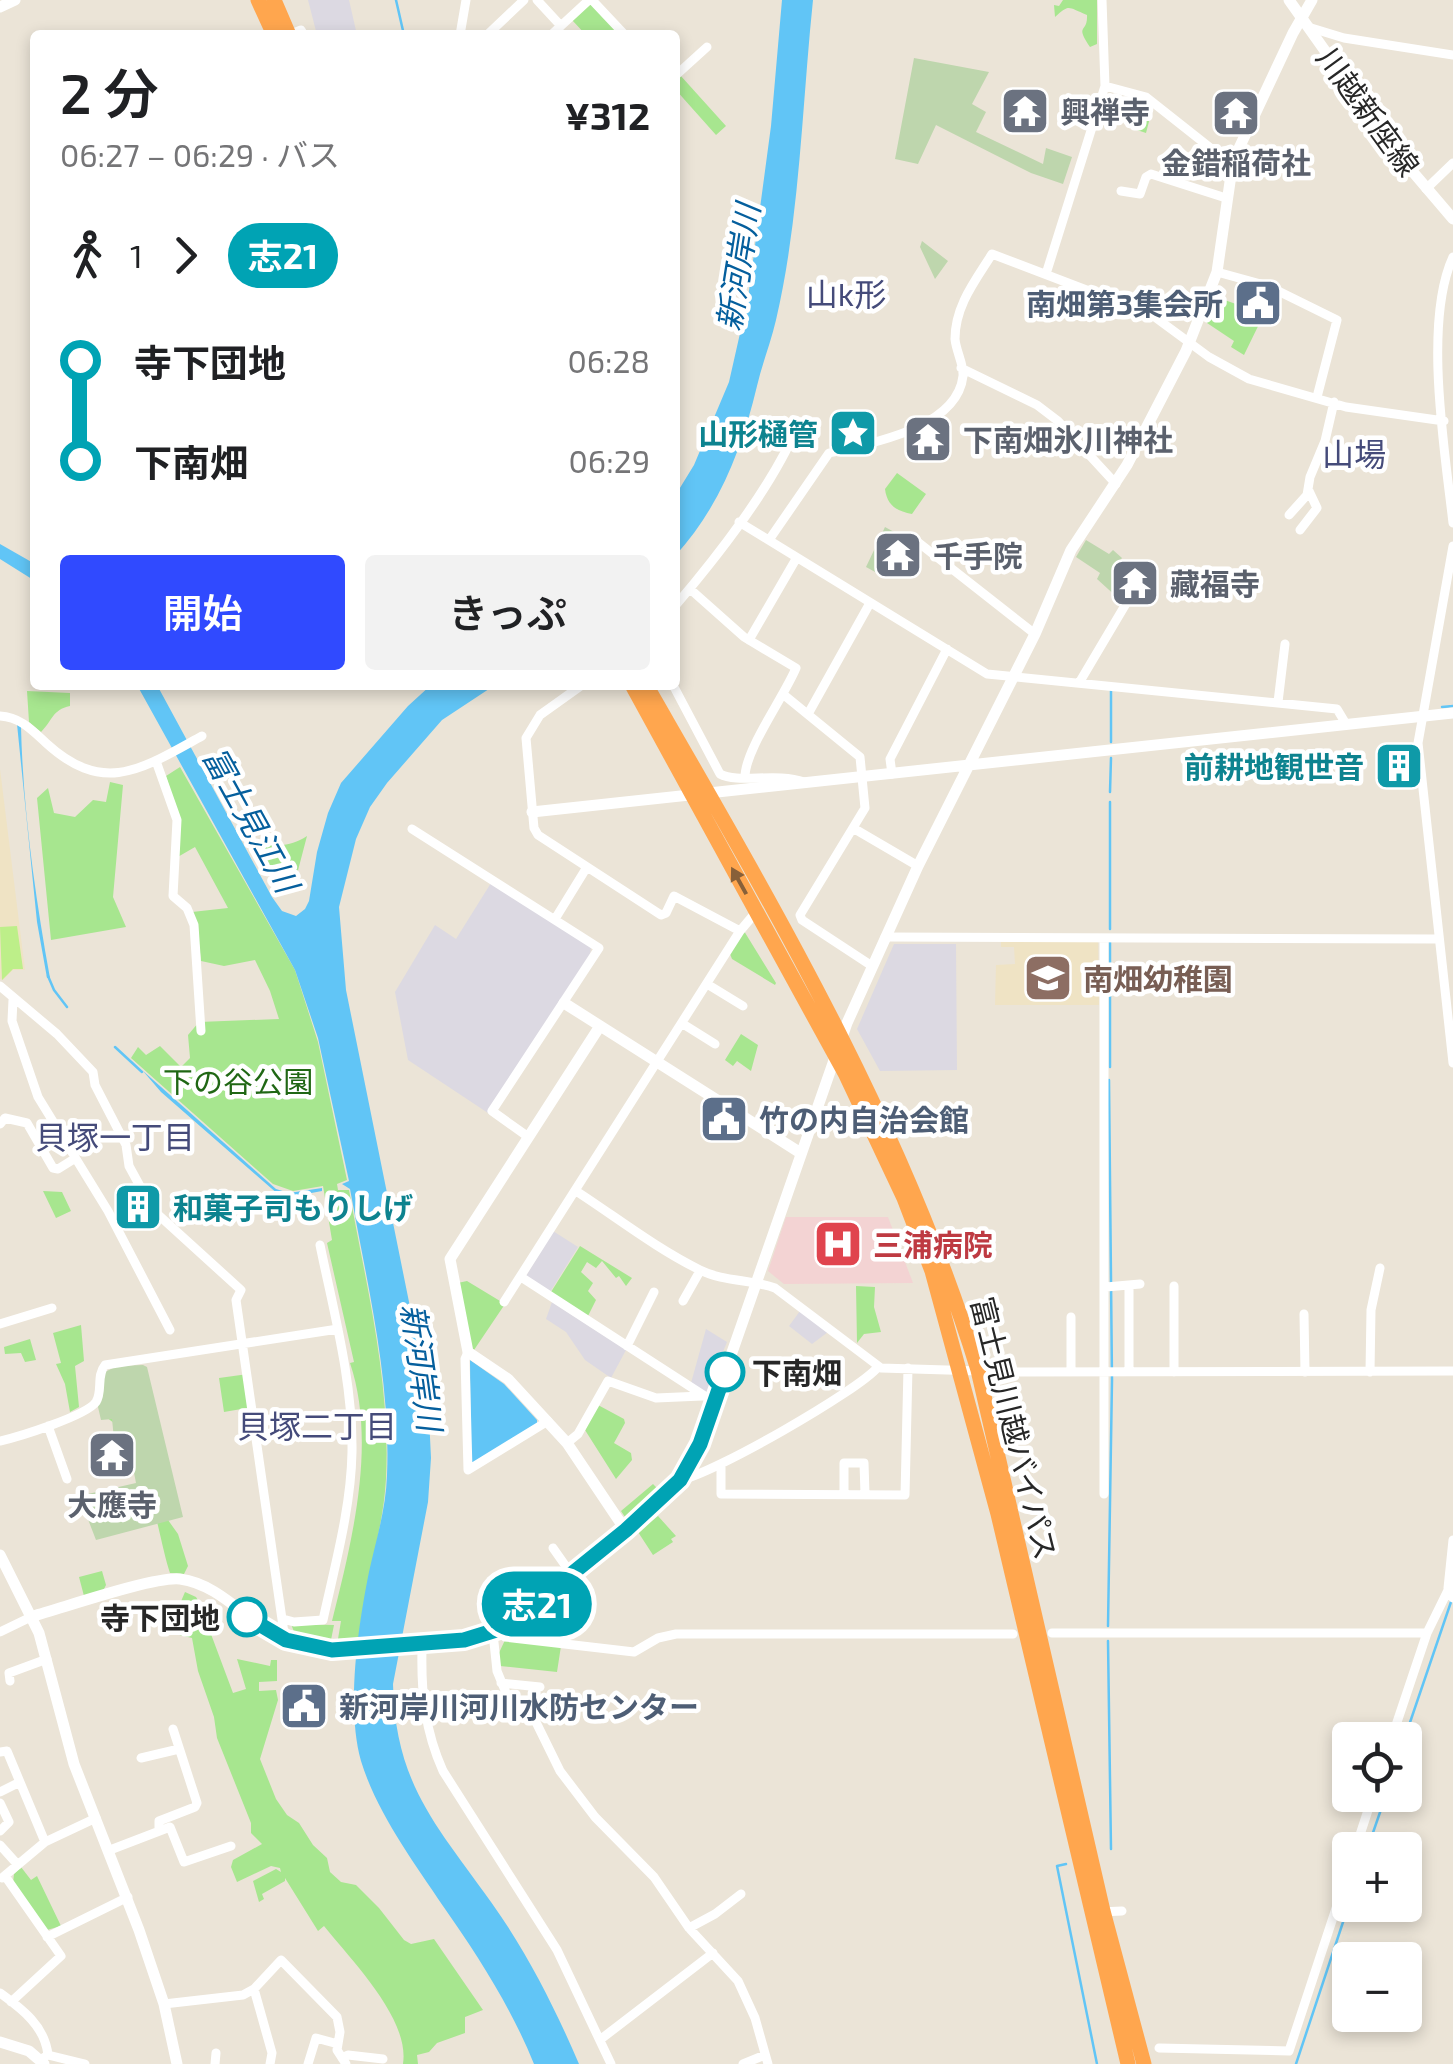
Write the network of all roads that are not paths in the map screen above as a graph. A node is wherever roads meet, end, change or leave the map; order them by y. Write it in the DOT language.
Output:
graph roads {
  1 [pos="15,0"];
  2 [pos="258,0"];
  3 [pos="274,0"];
  4 [pos="466,0"];
  5 [pos="524,0"];
  6 [pos="537,0"];
  7 [pos="590,0"];
  8 [pos="1102,0"];
  9 [pos="1289,0"];
  10 [pos="1312,0"];
  11 [pos="0,7"];
  12 [pos="1305,22"];
  13 [pos="561,26"];
  14 [pos="272,30"];
  15 [pos="287,30"];
  16 [pos="461,30"];
  17 [pos="492,30"];
  18 [pos="557,30"];
  19 [pos="620,30"];
  20 [pos="708,47"];
  21 [pos="1453,55"];
  22 [pos="680,72"];
  23 [pos="1104,86"];
  24 [pos="1453,162"];
  25 [pos="1232,165"];
  26 [pos="1426,189"];
  27 [pos="1121,192"];
  28 [pos="1226,198"];
  29 [pos="1453,219"];
  30 [pos="1453,257"];
  31 [pos="1217,272"];
  32 [pos="1046,274"];
  33 [pos="1189,341"];
  34 [pos="961,368"];
  35 [pos="1317,398"];
  36 [pos="1334,402"];
  37 [pos="1444,421"];
  38 [pos="797,426"];
  39 [pos="1116,484"];
  40 [pos="1309,490"];
  41 [pos="1289,515"];
  42 [pos="739,522"];
  43 [pos="1453,523"];
  44 [pos="1300,530"];
  45 [pos="769,540"];
  46 [pos="918,542"];
  47 [pos="1453,546"];
  48 [pos="796,558"];
  49 [pos="690,588"];
  50 [pos="680,600"];
  51 [pos="1126,602"];
  52 [pos="870,604"];
  53 [pos="1034,634"];
  54 [pos="749,640"];
  55 [pos="1285,644"];
  56 [pos="947,650"];
  57 [pos="1012,678"];
  58 [pos="1079,683"];
  59 [pos="575,690"];
  60 [pos="635,690"];
  61 [pos="648,690"];
  62 [pos="676,690"];
  63 [pos="784,696"];
  64 [pos="1278,702"];
  65 [pos="808,714"];
  66 [pos="1453,714"];
  67 [pos="1424,716"];
  68 [pos="6,717"];
  69 [pos="1346,724"];
  70 [pos="202,736"];
  71 [pos="159,760"];
  72 [pos="966,768"];
  73 [pos="892,774"];
  74 [pos="863,777"];
  75 [pos="746,778"];
  76 [pos="807,783"];
  77 [pos="700,795"];
  78 [pos="532,812"];
  79 [pos="412,828"];
  80 [pos="853,828"];
  81 [pos="918,866"];
  82 [pos="587,867"];
  83 [pos="756,912"];
  84 [pos="555,920"];
  85 [pos="740,931"];
  86 [pos="885,937"];
  87 [pos="1104,938"];
  88 [pos="1439,939"];
  89 [pos="872,966"];
  90 [pos="707,984"];
  91 [pos="0,986"];
  92 [pos="13,1000"];
  93 [pos="564,1003"];
  94 [pos="744,1006"];
  95 [pos="683,1024"];
  96 [pos="600,1026"];
  97 [pos="200,1031"];
  98 [pos="841,1036"];
  99 [pos="716,1044"];
  100 [pos="835,1054"];
  101 [pos="657,1063"];
  102 [pos="1453,1063"];
  103 [pos="0,1124"];
  104 [pos="528,1136"];
  105 [pos="800,1152"];
  106 [pos="74,1159"];
  107 [pos="576,1191"];
  108 [pos="320,1245"];
  109 [pos="1380,1268"];
  110 [pos="700,1270"];
  111 [pos="521,1278"];
  112 [pos="755,1284"];
  113 [pos="1140,1284"];
  114 [pos="1128,1285"];
  115 [pos="1174,1286"];
  116 [pos="1108,1287"];
  117 [pos="654,1292"];
  118 [pos="682,1301"];
  119 [pos="504,1302"];
  120 [pos="52,1308"];
  121 [pos="1304,1314"];
  122 [pos="1071,1317"];
  123 [pos="0,1324"];
  124 [pos="338,1329"];
  125 [pos="170,1330"];
  126 [pos="242,1344"];
  127 [pos="627,1346"];
  128 [pos="468,1352"];
  129 [pos="878,1367"];
  130 [pos="908,1368"];
  131 [pos="960,1369"];
  132 [pos="978,1370"];
  133 [pos="1071,1370"];
  134 [pos="1128,1371"];
  135 [pos="1453,1371"];
  136 [pos="1109,1372"];
  137 [pos="1174,1372"];
  138 [pos="1304,1372"];
  139 [pos="1370,1372"];
  140 [pos="709,1399"];
  141 [pos="548,1421"];
  142 [pos="48,1426"];
  143 [pos="0,1442"];
  144 [pos="568,1443"];
  145 [pos="721,1465"];
  146 [pos="66,1479"];
  147 [pos="680,1480"];
  148 [pos="844,1494"];
  149 [pos="864,1494"];
  150 [pos="1104,1494"];
  151 [pos="626,1530"];
  152 [pos="1453,1540"];
  153 [pos="553,1548"];
  154 [pos="0,1555"];
  155 [pos="572,1575"];
  156 [pos="5,1577"];
  157 [pos="1451,1589"];
  158 [pos="32,1616"];
  159 [pos="282,1620"];
  160 [pos="0,1632"];
  161 [pos="495,1632"];
  162 [pos="1427,1633"];
  163 [pos="1013,1634"];
  164 [pos="1052,1634"];
  165 [pos="286,1640"];
  166 [pos="419,1647"];
  167 [pos="47,1659"];
  168 [pos="10,1681"];
  169 [pos="500,1683"];
  170 [pos="540,1687"];
  171 [pos="1397,1722"];
  172 [pos="173,1729"];
  173 [pos="179,1749"];
  174 [pos="0,1752"];
  175 [pos="141,1758"];
  176 [pos="18,1783"];
  177 [pos="0,1792"];
  178 [pos="0,1803"];
  179 [pos="96,1818"];
  180 [pos="0,1831"];
  181 [pos="160,1831"];
  182 [pos="45,1842"];
  183 [pos="0,1844"];
  184 [pos="231,1846"];
  185 [pos="110,1850"];
  186 [pos="18,1865"];
  187 [pos="2,1878"];
  188 [pos="741,1894"];
  189 [pos="128,1897"];
  190 [pos="1122,1911"];
  191 [pos="1098,1912"];
  192 [pos="1332,1921"];
  193 [pos="689,1928"];
  194 [pos="48,1937"];
  195 [pos="713,1953"];
  196 [pos="254,1989"];
  197 [pos="0,1993"];
  198 [pos="12,2002"];
  199 [pos="164,2004"];
  200 [pos="601,2039"];
  201 [pos="0,2042"];
  202 [pos="338,2044"];
  203 [pos="1159,2048"];
  204 [pos="29,2051"];
  205 [pos="383,2059"];
  206 [pos="767,2059"];
  207 [pos="44,2060"];
  208 [pos="344,2061"];
  209 [pos="1140,2063"];
  210 [pos="23,2064"];
  211 [pos="85,2064"];
  212 [pos="177,2064"];
  213 [pos="270,2064"];
  214 [pos="308,2064"];
  215 [pos="612,2064"];
  216 [pos="743,2064"];
  1 -- 11 [label="street"];
  2 -- 14 [label="highway"];
  3 -- 15 [label="highway"];
  4 -- 16 [label="street"];
  5 -- 17 [label="street"];
  6 -- 13 [label="street"];
  7 -- 13 [label="street"];
  7 -- 19 [label="street"];
  8 -- 23 [label="street"];
  9 -- 12 [label="street, 川越新座線"];
  10 -- 12 [label="street"];
  12 -- 21 [label="street"];
  12 -- 25 [label="street"];
  12 -- 26 [label="street, 川越新座線"];
  13 -- 18 [label="street"];
  20 -- 22 [label="street"];
  23 -- 25 [label="street"];
  23 -- 32 [label="street"];
  24 -- 26 [label="street"];
  25 -- 28 [label="street"];
  26 -- 29 [label="street, 川越新座線"];
  27 -- 28 [label="street"];
  28 -- 31 [label="street"];
  30 -- 37 [label="street"];
  31 -- 33 [label="street"];
  31 -- 35 [label="street"];
  32 -- 33 [label="street"];
  32 -- 34 [label="street"];
  33 -- 35 [label="street"];
  33 -- 39 [label="street"];
  34 -- 39 [label="street"];
  34 -- 45 [label="street"];
  35 -- 36 [label="street"];
  36 -- 37 [label="street"];
  36 -- 40 [label="street"];
  37 -- 43 [label="street"];
  38 -- 42 [label="street"];
  39 -- 53 [label="street"];
  40 -- 41 [label="street"];
  40 -- 44 [label="street"];
  42 -- 45 [label="street"];
  42 -- 49 [label="street"];
  45 -- 48 [label="street"];
  46 -- 53 [label="street"];
  47 -- 67 [label="street"];
  48 -- 52 [label="street"];
  48 -- 54 [label="street"];
  49 -- 50 [label="street"];
  49 -- 54 [label="street"];
  51 -- 58 [label="street"];
  52 -- 56 [label="street"];
  52 -- 65 [label="street"];
  53 -- 57 [label="street"];
  54 -- 63 [label="street"];
  55 -- 64 [label="street"];
  56 -- 57 [label="street"];
  56 -- 73 [label="street"];
  57 -- 58 [label="street"];
  57 -- 72 [label="street"];
  58 -- 64 [label="street"];
  59 -- 78 [label="street"];
  60 -- 77 [label="highway, 富士見川越バイパス"];
  61 -- 77 [label="highway, 富士見川越バイパス"];
  62 -- 75 [label="street"];
  63 -- 65 [label="street"];
  63 -- 75 [label="street"];
  64 -- 69 [label="street"];
  65 -- 74 [label="street"];
  66 -- 67 [label="street"];
  67 -- 69 [label="street"];
  67 -- 88 [label="street"];
  68 -- 71 [label="street"];
  69 -- 72 [label="street"];
  70 -- 71 [label="street"];
  71 -- 97 [label="street"];
  72 -- 73 [label="street"];
  72 -- 81 [label="street"];
  73 -- 74 [label="street"];
  74 -- 76 [label="street"];
  74 -- 80 [label="street"];
  75 -- 76 [label="street"];
  76 -- 77 [label="street"];
  77 -- 78 [label="street"];
  83 -- 77 [label="highway, 富士見川越バイパス, one-way"];
  77 -- 98 [label="highway, 富士見川越バイパス"];
  78 -- 82 [label="street"];
  79 -- 84 [label="street"];
  80 -- 81 [label="street"];
  80 -- 89 [label="street"];
  81 -- 86 [label="street"];
  82 -- 84 [label="street"];
  82 -- 85 [label="street"];
  83 -- 85 [label="street"];
  83 -- 100 [label="highway, 富士見川越バイパス"];
  84 -- 93 [label="street"];
  85 -- 90 [label="street"];
  86 -- 87 [label="street"];
  86 -- 89 [label="street"];
  87 -- 88 [label="street"];
  87 -- 116 [label="street"];
  88 -- 102 [label="street"];
  89 -- 98 [label="street"];
  90 -- 94 [label="street"];
  90 -- 95 [label="street"];
  91 -- 92 [label="street"];
  92 -- 106 [label="street"];
  92 -- 126 [label="street"];
  93 -- 96 [label="street"];
  93 -- 104 [label="street"];
  95 -- 99 [label="street"];
  95 -- 101 [label="street"];
  96 -- 101 [label="street"];
  96 -- 104 [label="street"];
  98 -- 100 [label="street"];
  98 -- 132 [label="highway, 富士見川越バイパス"];
  100 -- 105 [label="street"];
  100 -- 131 [label="highway, 富士見川越バイパス"];
  101 -- 105 [label="street"];
  101 -- 107 [label="street"];
  103 -- 106 [label="street"];
  104 -- 128 [label="street"];
  105 -- 112 [label="street"];
  106 -- 125 [label="street"];
  107 -- 110 [label="street"];
  107 -- 111 [label="street"];
  108 -- 124 [label="street"];
  109 -- 139 [label="street"];
  110 -- 112 [label="street"];
  110 -- 118 [label="street"];
  111 -- 119 [label="street"];
  111 -- 127 [label="street"];
  112 -- 129 [label="street"];
  112 -- 140 [label="street"];
  113 -- 114 [label="street"];
  114 -- 116 [label="street"];
  114 -- 134 [label="street"];
  115 -- 137 [label="street"];
  116 -- 136 [label="street"];
  117 -- 127 [label="street"];
  120 -- 123 [label="street"];
  121 -- 138 [label="street"];
  122 -- 133 [label="street"];
  124 -- 126 [label="street"];
  124 -- 159 [label="street"];
  126 -- 142 [label="street"];
  126 -- 159 [label="street"];
  127 -- 140 [label="street"];
  128 -- 141 [label="street"];
  128 -- 141 [label="street"];
  129 -- 130 [label="street"];
  129 -- 145 [label="street"];
  130 -- 131 [label="street"];
  130 -- 149 [label="street"];
  131 -- 132 [label="street"];
  131 -- 191 [label="highway, 富士見川越バイパス"];
  132 -- 133 [label="street"];
  132 -- 191 [label="highway, 富士見川越バイパス"];
  133 -- 136 [label="street"];
  134 -- 136 [label="street"];
  134 -- 137 [label="street"];
  135 -- 139 [label="street"];
  136 -- 150 [label="street"];
  137 -- 138 [label="street"];
  138 -- 139 [label="street"];
  140 -- 144 [label="street"];
  140 -- 147 [label="street"];
  141 -- 144 [label="street"];
  142 -- 143 [label="street"];
  142 -- 146 [label="street"];
  144 -- 151 [label="street"];
  145 -- 147 [label="street"];
  145 -- 148 [label="street"];
  147 -- 151 [label="street"];
  148 -- 149 [label="street"];
  148 -- 149 [label="street"];
  151 -- 155 [label="street"];
  152 -- 157 [label="street"];
  153 -- 155 [label="street"];
  154 -- 156 [label="street"];
  155 -- 161 [label="street"];
  156 -- 158 [label="street"];
  157 -- 162 [label="street"];
  158 -- 160 [label="street"];
  158 -- 165 [label="street"];
  158 -- 167 [label="street"];
  159 -- 165 [label="street"];
  161 -- 163 [label="street"];
  161 -- 166 [label="street"];
  161 -- 169 [label="street"];
  162 -- 164 [label="street"];
  162 -- 171 [label="street"];
  165 -- 166 [label="street"];
  166 -- 200 [label="street"];
  167 -- 168 [label="street"];
  167 -- 179 [label="street"];
  169 -- 170 [label="street"];
  169 -- 193 [label="street"];
  172 -- 173 [label="street"];
  173 -- 175 [label="street"];
  173 -- 181 [label="street"];
  174 -- 176 [label="street"];
  176 -- 177 [label="street"];
  176 -- 182 [label="street"];
  178 -- 180 [label="street"];
  179 -- 182 [label="street"];
  179 -- 185 [label="street"];
  181 -- 184 [label="street"];
  181 -- 185 [label="street"];
  182 -- 186 [label="street"];
  183 -- 186 [label="street"];
  185 -- 189 [label="street"];
  186 -- 187 [label="street"];
  187 -- 194 [label="street"];
  188 -- 193 [label="street"];
  189 -- 194 [label="street"];
  189 -- 199 [label="street"];
  190 -- 191 [label="street"];
  191 -- 209 [label="highway, 富士見川越バイパス"];
  192 -- 203 [label="street"];
  193 -- 195 [label="street"];
  194 -- 198 [label="street"];
  195 -- 200 [label="street"];
  195 -- 206 [label="street"];
  196 -- 199 [label="street"];
  196 -- 202 [label="street"];
  196 -- 213 [label="street"];
  197 -- 198 [label="street"];
  198 -- 207 [label="street"];
  199 -- 212 [label="street"];
  200 -- 215 [label="street"];
  201 -- 204 [label="street"];
  202 -- 208 [label="street"];
  202 -- 214 [label="street"];
  204 -- 207 [label="street"];
  204 -- 210 [label="street"];
  205 -- 208 [label="street"];
  206 -- 216 [label="street"];
  207 -- 211 [label="street"];
}
